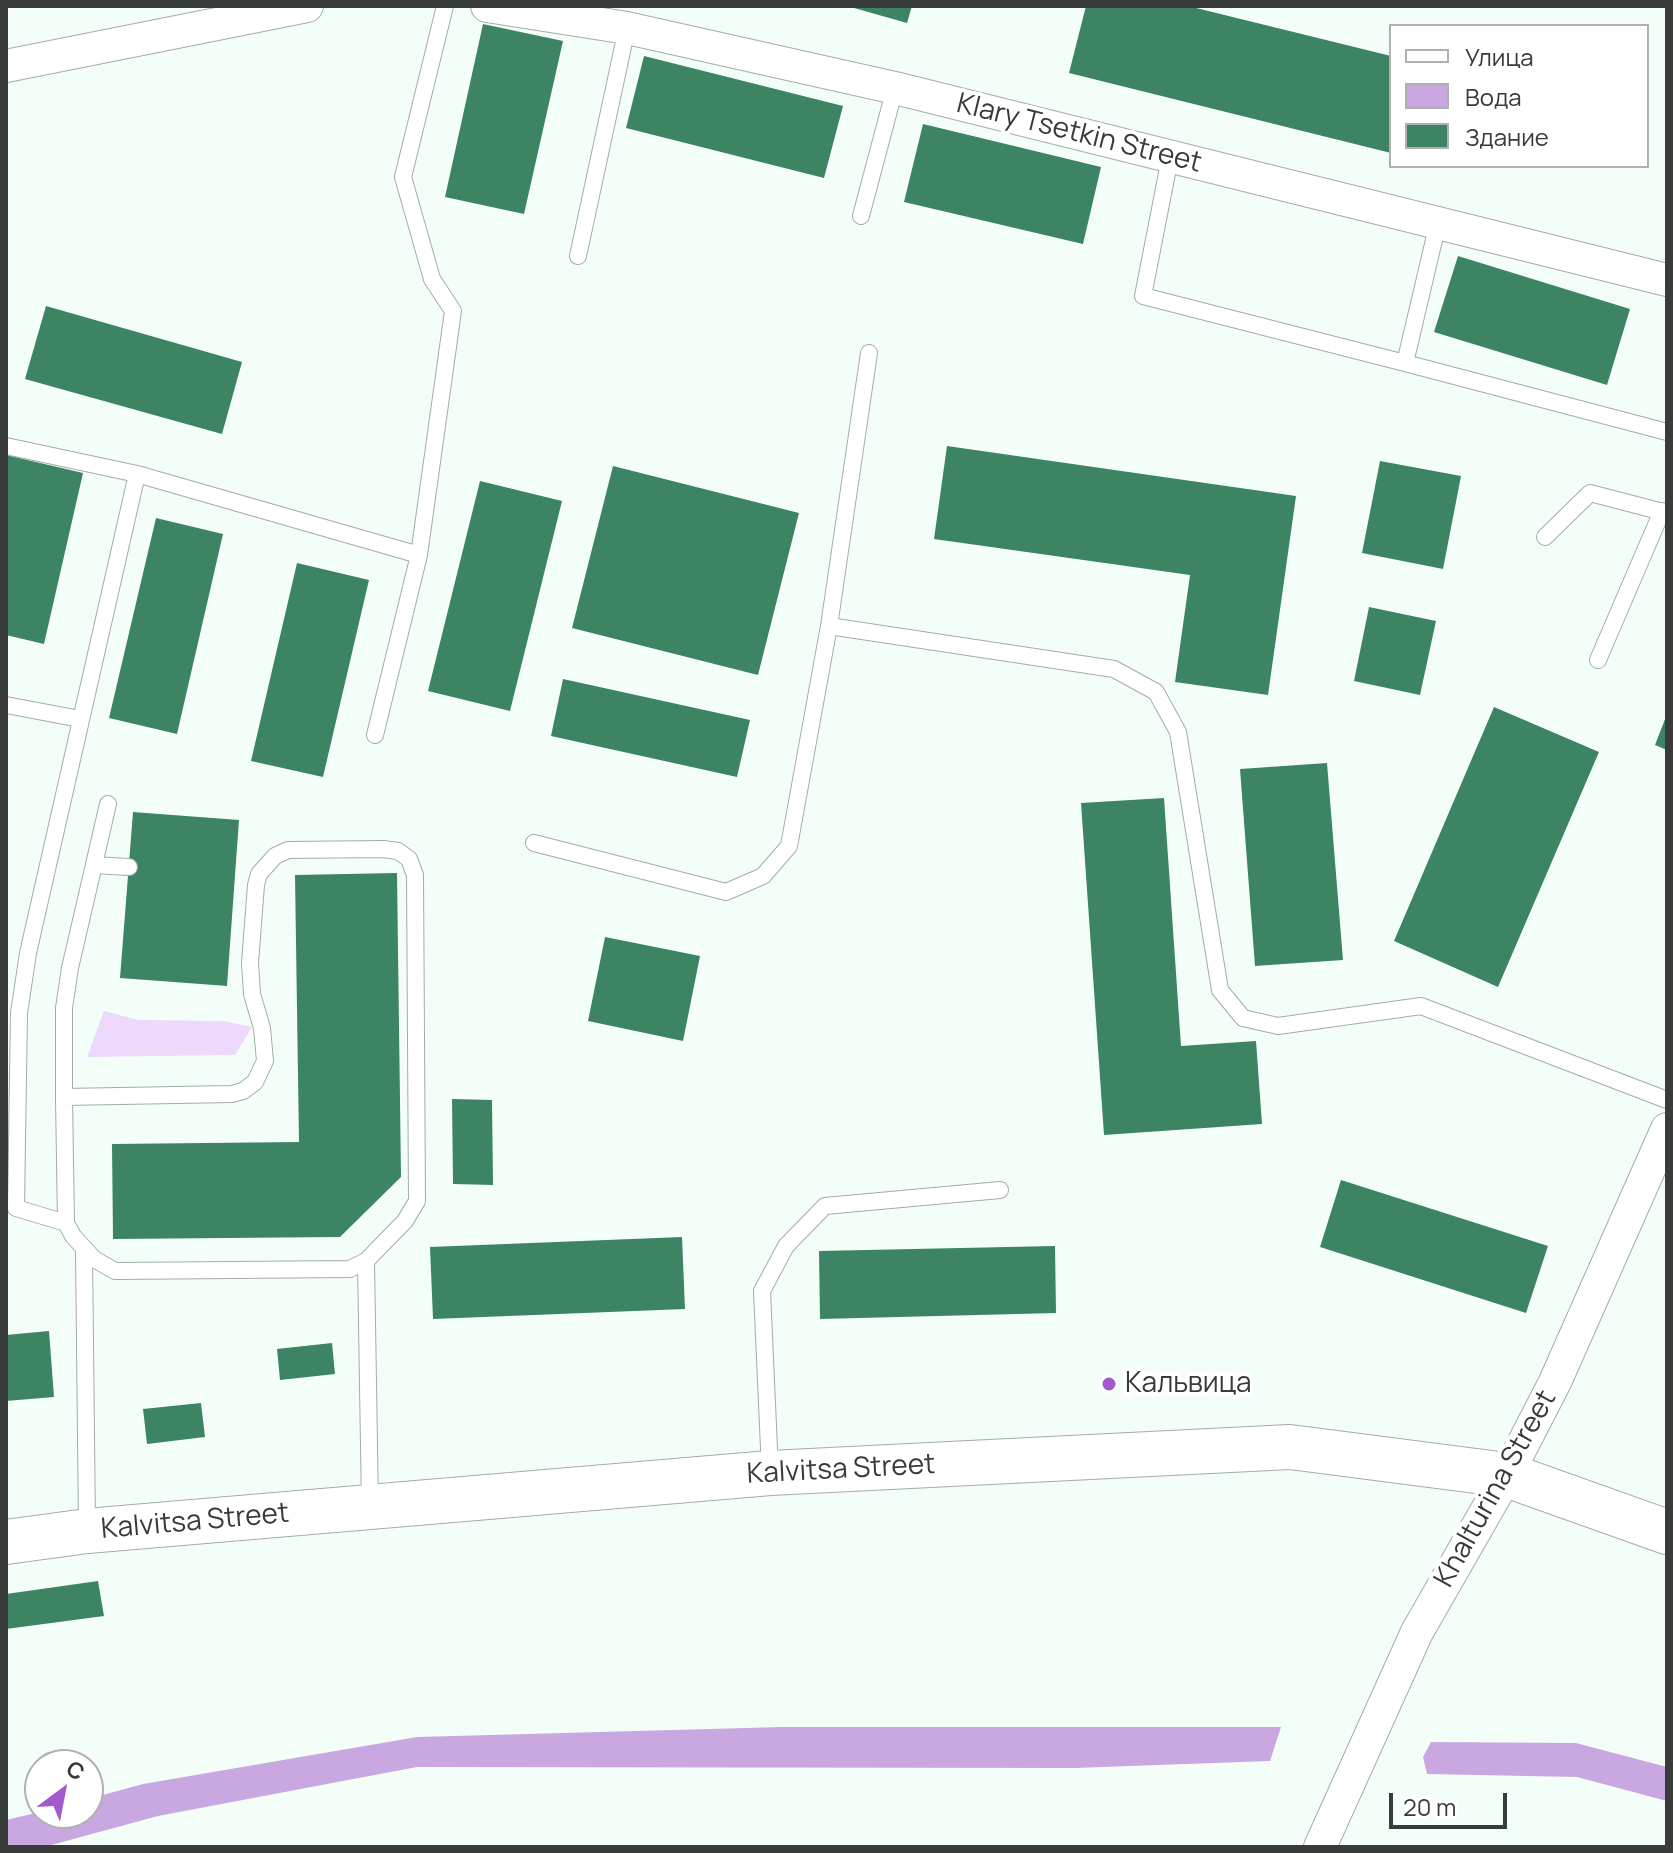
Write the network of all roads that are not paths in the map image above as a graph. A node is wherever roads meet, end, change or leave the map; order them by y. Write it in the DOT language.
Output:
graph roads {
  1 [pos="307,6"];
  2 [pos="445,6"];
  3 [pos="487,6"];
  4 [pos="627,28"];
  5 [pos="6,66"];
  6 [pos="895,88"];
  7 [pos="1170,158"];
  8 [pos="861,216"];
  9 [pos="1438,223"];
  10 [pos="578,256"];
  11 [pos="1667,280"];
  12 [pos="869,353"];
  13 [pos="1405,363"];
  14 [pos="1667,432"];
  15 [pos="6,446"];
  16 [pos="137,474"];
  17 [pos="1665,512"];
  18 [pos="1545,537"];
  19 [pos="419,555"];
  20 [pos="829,626"];
  21 [pos="1598,660"];
  22 [pos="6,705"];
  23 [pos="80,719"];
  24 [pos="375,735"];
  25 [pos="108,804"];
  26 [pos="534,843"];
  27 [pos="94,865"];
  28 [pos="129,867"];
  29 [pos="64,1097"];
  30 [pos="1667,1100"];
  31 [pos="1667,1129"];
  32 [pos="1000,1190"];
  33 [pos="11,1210"];
  34 [pos="66,1223"];
  35 [pos="84,1250"];
  36 [pos="366,1261"];
  37 [pos="770,1473"];
  38 [pos="1507,1475"];
  39 [pos="370,1507"];
  40 [pos="87,1531"];
  41 [pos="1667,1532"];
  42 [pos="6,1542"];
  43 [pos="1320,1847"];
  1 -- 5 [label="street"];
  2 -- 19 [label="lane"];
  3 -- 4 [label="street, Klary Tsetkin Street"];
  4 -- 6 [label="street, Klary Tsetkin Street"];
  4 -- 10 [label="lane"];
  6 -- 7 [label="street, Klary Tsetkin Street"];
  6 -- 8 [label="lane"];
  7 -- 9 [label="street, Klary Tsetkin Street"];
  7 -- 13 [label="lane"];
  9 -- 11 [label="street, Klary Tsetkin Street"];
  9 -- 13 [label="lane"];
  12 -- 20 [label="lane"];
  13 -- 14 [label="lane"];
  15 -- 16 [label="lane"];
  16 -- 19 [label="lane"];
  16 -- 23 [label="lane"];
  17 -- 18 [label="lane"];
  17 -- 21 [label="lane"];
  19 -- 24 [label="lane"];
  20 -- 26 [label="lane"];
  20 -- 30 [label="lane"];
  22 -- 23 [label="lane"];
  23 -- 33 [label="lane"];
  25 -- 27 [label="lane"];
  27 -- 28 [label="lane"];
  27 -- 29 [label="lane"];
  29 -- 34 [label="lane"];
  29 -- 36 [label="lane"];
  31 -- 38 [label="street, Khalturina Street"];
  32 -- 37 [label="lane"];
  33 -- 34 [label="lane"];
  34 -- 35 [label="lane"];
  35 -- 36 [label="lane"];
  35 -- 40 [label="lane"];
  36 -- 39 [label="lane"];
  37 -- 38 [label="street, Kalvitsa Street"];
  37 -- 39 [label="street, Kalvitsa Street"];
  38 -- 41 [label="street, Kalvitsa Street"];
  38 -- 43 [label="street, Khalturina Street"];
  39 -- 40 [label="street, Kalvitsa Street"];
  40 -- 42 [label="street, Kalvitsa Street"];
}
